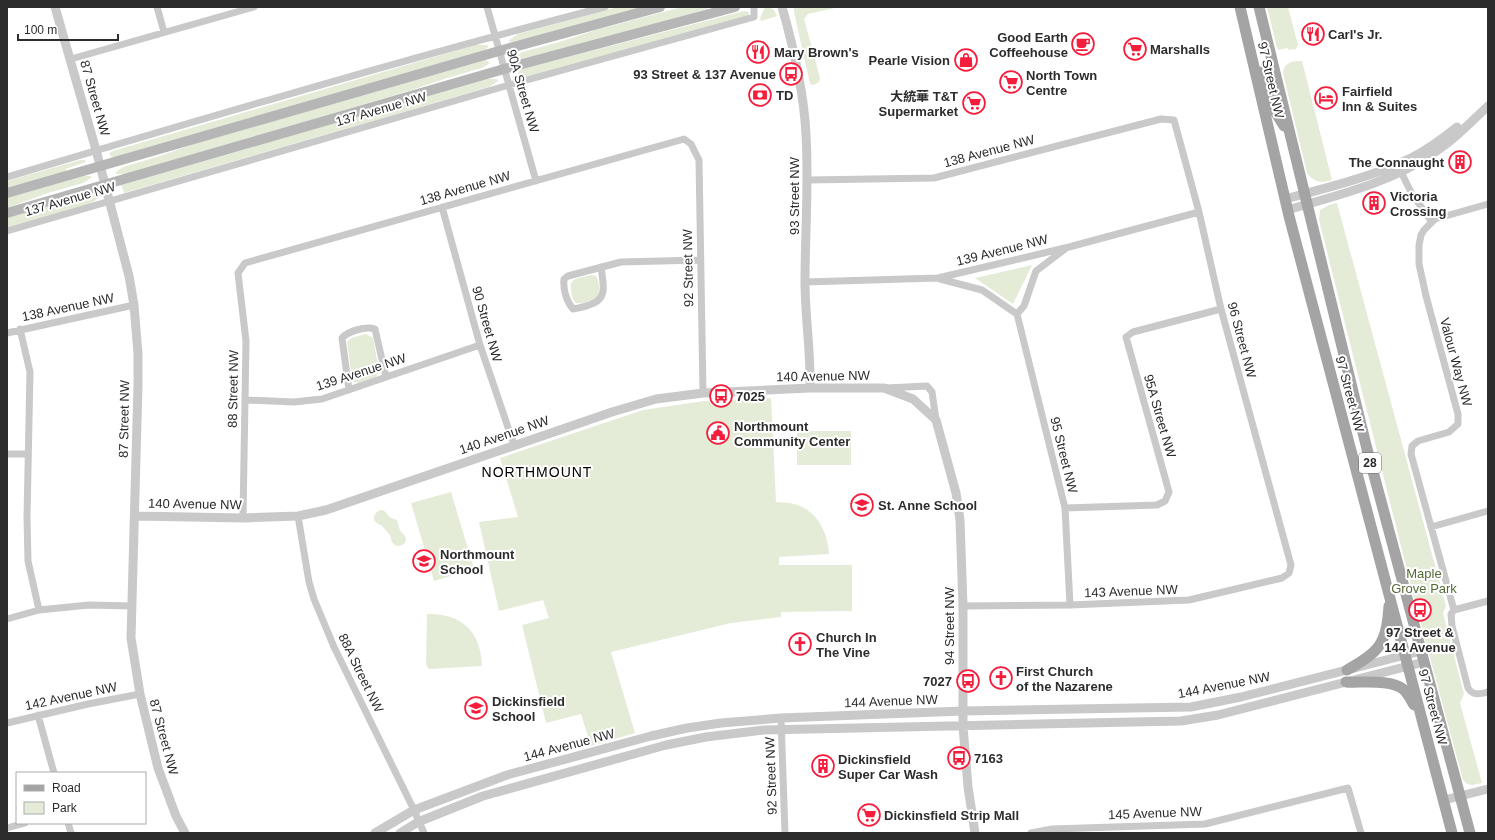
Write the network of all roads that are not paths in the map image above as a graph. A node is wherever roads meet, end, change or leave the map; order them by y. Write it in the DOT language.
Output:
graph roads {
  1 [pos="56,7"];
  2 [pos="157,7"];
  3 [pos="254,7"];
  4 [pos="487,7"];
  5 [pos="605,7"];
  6 [pos="660,7"];
  7 [pos="735,7"];
  8 [pos="754,7"];
  9 [pos="782,7"];
  10 [pos="1240,7"];
  11 [pos="1259,7"];
  12 [pos="164,32"];
  13 [pos="495,36"];
  14 [pos="499,51"];
  15 [pos="70,59"];
  16 [pos="1254,66"];
  17 [pos="504,69"];
  18 [pos="509,85"];
  19 [pos="1488,100"];
  20 [pos="1488,106"];
  21 [pos="1174,120"];
  22 [pos="1291,139"];
  23 [pos="691,144"];
  24 [pos="96,150"];
  25 [pos="100,166"];
  26 [pos="1399,168"];
  27 [pos="7,177"];
  28 [pos="808,180"];
  29 [pos="536,181"];
  30 [pos="105,184"];
  31 [pos="7,193"];
  32 [pos="1285,199"];
  33 [pos="1305,199"];
  34 [pos="109,201"];
  35 [pos="1488,204"];
  36 [pos="442,208"];
  37 [pos="1287,210"];
  38 [pos="1199,212"];
  39 [pos="7,213"];
  40 [pos="1432,222"];
  41 [pos="7,231"];
  42 [pos="1069,247"];
  43 [pos="700,260"];
  44 [pos="245,264"];
  45 [pos="601,267"];
  46 [pos="938,278"];
  47 [pos="805,282"];
  48 [pos="134,305"];
  49 [pos="1221,309"];
  50 [pos="1017,314"];
  51 [pos="20,330"];
  52 [pos="7,333"];
  53 [pos="480,345"];
  54 [pos="386,377"];
  55 [pos="810,388"];
  56 [pos="884,388"];
  57 [pos="349,390"];
  58 [pos="703,393"];
  59 [pos="245,400"];
  60 [pos="936,420"];
  61 [pos="514,445"];
  62 [pos="7,454"];
  63 [pos="28,454"];
  64 [pos="1065,508"];
  65 [pos="1488,511"];
  66 [pos="134,516"];
  67 [pos="298,516"];
  68 [pos="243,518"];
  69 [pos="1431,527"];
  70 [pos="1291,565"];
  71 [pos="1390,600"];
  72 [pos="1488,601"];
  73 [pos="1070,605"];
  74 [pos="132,606"];
  75 [pos="963,606"];
  76 [pos="39,610"];
  77 [pos="1453,612"];
  78 [pos="7,619"];
  79 [pos="1422,657"];
  80 [pos="1406,661"];
  81 [pos="1347,670"];
  82 [pos="1346,682"];
  83 [pos="1488,692"];
  84 [pos="140,694"];
  85 [pos="963,711"];
  86 [pos="38,715"];
  87 [pos="781,718"];
  88 [pos="1423,721"];
  89 [pos="7,723"];
  90 [pos="963,726"];
  91 [pos="781,729"];
  92 [pos="54,772"];
  93 [pos="1488,789"];
  94 [pos="1460,796"];
  95 [pos="1444,800"];
  96 [pos="414,810"];
  97 [pos="418,822"];
  98 [pos="21,824"];
  99 [pos="7,828"];
  100 [pos="1100,830"];
  101 [pos="185,833"];
  102 [pos="375,833"];
  103 [pos="400,833"];
  104 [pos="424,833"];
  105 [pos="785,833"];
  106 [pos="975,833"];
  107 [pos="1031,833"];
  108 [pos="1361,833"];
  109 [pos="1452,833"];
  110 [pos="1470,833"];
  1 -- 15 [label="street, 87 Street NW"];
  2 -- 12 [label="street"];
  3 -- 12 [label="street"];
  4 -- 13 [label="street, 90A Street NW"];
  5 -- 13 [label="street"];
  6 -- 14 [label="main road, 137 Avenue NW"];
  7 -- 17 [label="main road, 137 Avenue NW"];
  8 -- 18 [label="street, 137 Avenue NW"];
  9 -- 28 [label="street, 93 Street NW"];
  10 -- 16 [label="main road, 97 Street NW"];
  11 -- 22 [label="main road, 97 Street NW"];
  12 -- 15 [label="street"];
  13 -- 14 [label="street, 90A Street NW"];
  13 -- 24 [label="street"];
  14 -- 17 [label="street, 90A Street NW"];
  14 -- 25 [label="main road, 137 Avenue NW"];
  15 -- 24 [label="street, 87 Street NW"];
  16 -- 22 [label="main road"];
  16 -- 32 [label="main road, 97 Street NW"];
  17 -- 18 [label="street, 90A Street NW"];
  17 -- 30 [label="main road, 137 Avenue NW"];
  18 -- 29 [label="street, 90A Street NW"];
  18 -- 34 [label="street, 137 Avenue NW"];
  19 -- 26 [label="street"];
  20 -- 26 [label="street"];
  21 -- 28 [label="street, 138 Avenue NW"];
  21 -- 38 [label="street, 96 Street NW"];
  22 -- 33 [label="main road, 97 Street NW"];
  23 -- 29 [label="street, 138 Avenue NW"];
  23 -- 43 [label="street, 92 Street NW"];
  24 -- 25 [label="street, 87 Street NW"];
  24 -- 27 [label="street"];
  25 -- 30 [label="street, 87 Street NW"];
  25 -- 31 [label="main road, 137 Avenue NW"];
  26 -- 33 [label="street"];
  26 -- 40 [label="street"];
  28 -- 47 [label="street, 93 Street NW"];
  29 -- 36 [label="street, 138 Avenue NW"];
  30 -- 34 [label="street, 87 Street NW"];
  30 -- 39 [label="main road, 137 Avenue NW"];
  32 -- 33 [label="street"];
  32 -- 37 [label="main road, 97 Street NW"];
  33 -- 37 [label="street"];
  33 -- 79 [label="main road, 97 Street NW / 28"];
  34 -- 41 [label="street, 137 Avenue NW"];
  34 -- 48 [label="street, 87 Street NW"];
  35 -- 40 [label="street"];
  36 -- 44 [label="street, 138 Avenue NW"];
  36 -- 53 [label="street, 90 Street NW"];
  37 -- 71 [label="main road, 97 Street NW / 28"];
  38 -- 42 [label="street, 139 Avenue NW"];
  38 -- 49 [label="street, 96 Street NW"];
  40 -- 69 [label="street, Valour Way NW"];
  42 -- 46 [label="street, 139 Avenue NW"];
  42 -- 50 [label="street"];
  43 -- 45 [label="street"];
  43 -- 58 [label="street, 92 Street NW"];
  44 -- 59 [label="street, 88 Street NW"];
  45 -- 45 [label="street"];
  46 -- 47 [label="street, 139 Avenue NW"];
  46 -- 50 [label="street"];
  47 -- 55 [label="street, 93 Street NW"];
  48 -- 51 [label="street, 138 Avenue NW"];
  48 -- 66 [label="street, 87 Street NW"];
  49 -- 64 [label="street, 95A Street NW"];
  49 -- 70 [label="street, 96 Street NW"];
  50 -- 64 [label="street, 95 Street NW"];
  51 -- 52 [label="street, 138 Avenue NW"];
  51 -- 63 [label="street"];
  53 -- 54 [label="street, 139 Avenue NW"];
  53 -- 61 [label="street, 90 Street NW"];
  54 -- 57 [label="street, 139 Avenue NW"];
  54 -- 57 [label="street"];
  55 -- 56 [label="street, 140 Avenue NW"];
  55 -- 58 [label="street, 140 Avenue NW"];
  56 -- 60 [label="street"];
  56 -- 60 [label="street, 94 Street NW"];
  57 -- 59 [label="street, 139 Avenue NW"];
  58 -- 61 [label="street, 140 Avenue NW"];
  59 -- 68 [label="street, 88 Street NW"];
  60 -- 75 [label="street, 94 Street NW"];
  61 -- 67 [label="street, 140 Avenue NW"];
  62 -- 63 [label="street"];
  63 -- 76 [label="street"];
  64 -- 73 [label="street, 95 Street NW"];
  65 -- 69 [label="street"];
  66 -- 68 [label="street, 140 Avenue NW"];
  66 -- 74 [label="street, 87 Street NW"];
  67 -- 68 [label="street, 140 Avenue NW"];
  67 -- 96 [label="street, 88A Street NW"];
  69 -- 77 [label="street, Valour Way NW"];
  70 -- 73 [label="street, 143 Avenue NW"];
  71 -- 80 [label="main road, 97 Street NW"];
  71 -- 81 [label="main road"];
  72 -- 77 [label="street"];
  73 -- 75 [label="street, 143 Avenue NW"];
  74 -- 76 [label="street"];
  74 -- 84 [label="street, 87 Street NW"];
  75 -- 85 [label="street, 94 Street NW"];
  76 -- 78 [label="street"];
  77 -- 83 [label="street, Valour Way NW"];
  79 -- 80 [label="street, 144 Avenue NW"];
  79 -- 94 [label="main road, 97 Street NW"];
  80 -- 81 [label="street, 144 Avenue NW"];
  80 -- 82 [label="street, 144 Avenue NW"];
  80 -- 88 [label="main road, 97 Street NW"];
  81 -- 85 [label="street, 144 Avenue NW"];
  82 -- 88 [label="main road"];
  82 -- 90 [label="street, 144 Avenue NW"];
  84 -- 86 [label="street, 142 Avenue NW"];
  84 -- 101 [label="street, 87 Street NW"];
  85 -- 87 [label="street, 144 Avenue NW"];
  85 -- 90 [label="street, 94 Street NW"];
  86 -- 89 [label="street, 142 Avenue NW"];
  86 -- 92 [label="street"];
  87 -- 91 [label="street, 92 Street NW"];
  87 -- 96 [label="street, 144 Avenue NW"];
  88 -- 95 [label="main road, 97 Street NW"];
  90 -- 91 [label="street, 144 Avenue NW"];
  90 -- 106 [label="street, 94 Street NW"];
  91 -- 97 [label="street, 144 Avenue NW"];
  91 -- 105 [label="street, 92 Street NW"];
  93 -- 94 [label="street"];
  94 -- 95 [label="street"];
  94 -- 110 [label="main road, 97 Street NW"];
  95 -- 109 [label="main road, 97 Street NW"];
  96 -- 97 [label="street, 88A Street NW"];
  96 -- 102 [label="street, 144 Avenue NW"];
  97 -- 103 [label="street, 144 Avenue NW"];
  97 -- 104 [label="street, 88A Street NW"];
  98 -- 99 [label="street"];
  100 -- 107 [label="street, 145 Avenue NW"];
  100 -- 108 [label="street, 145 Avenue NW"];
}
